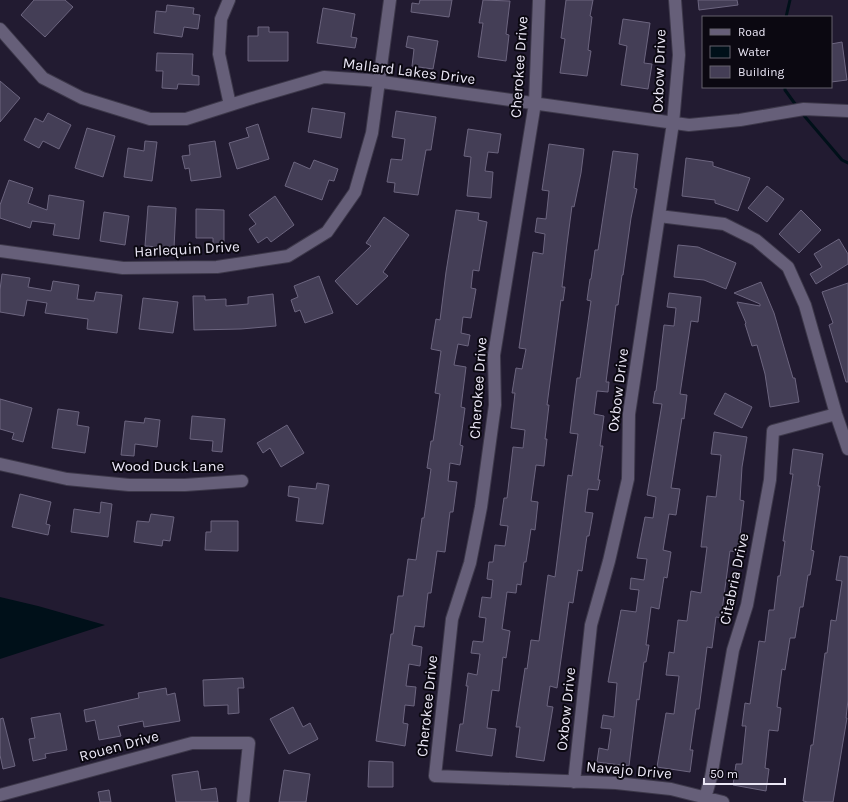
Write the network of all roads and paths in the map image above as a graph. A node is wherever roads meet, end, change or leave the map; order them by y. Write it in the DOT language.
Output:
graph roads {
  1 [pos="228,0"];
  2 [pos="390,0"];
  3 [pos="539,0"];
  4 [pos="675,0"];
  5 [pos="0,29"];
  6 [pos="380,82"];
  7 [pos="535,103"];
  8 [pos="230,105"];
  9 [pos="848,111"];
  10 [pos="674,123"];
  11 [pos="659,216"];
  12 [pos="0,251"];
  13 [pos="836,414"];
  14 [pos="848,449"];
  15 [pos="0,464"];
  16 [pos="242,481"];
  17 [pos="435,776"];
  18 [pos="574,782"];
  19 [pos="0,795"];
  20 [pos="705,798"];
  21 [pos="242,802"];
  22 [pos="723,802"];
  1 -- 8 [label="street"];
  2 -- 6 [label="street, Harlequin Drive"];
  3 -- 7 [label="street, Cherokee Drive"];
  4 -- 10 [label="street, Oxbow Drive"];
  5 -- 8 [label="street, Mallard Lakes Drive"];
  6 -- 7 [label="street, Mallard Lakes Drive"];
  6 -- 8 [label="street, Mallard Lakes Drive"];
  6 -- 12 [label="street, Harlequin Drive"];
  7 -- 10 [label="street, Mallard Lakes Drive"];
  7 -- 17 [label="street, Cherokee Drive"];
  9 -- 10 [label="street, Mallard Lakes Drive"];
  10 -- 11 [label="street, Oxbow Drive"];
  11 -- 13 [label="street"];
  11 -- 18 [label="street, Oxbow Drive"];
  13 -- 14 [label="street"];
  13 -- 20 [label="street, Citabria Drive"];
  15 -- 16 [label="street, Wood Duck Lane"];
  17 -- 18 [label="street, Navajo Drive"];
  18 -- 20 [label="street, Navajo Drive"];
  19 -- 21 [label="street, Rouen Drive"];
  20 -- 22 [label="street, Navajo Drive"];
}
